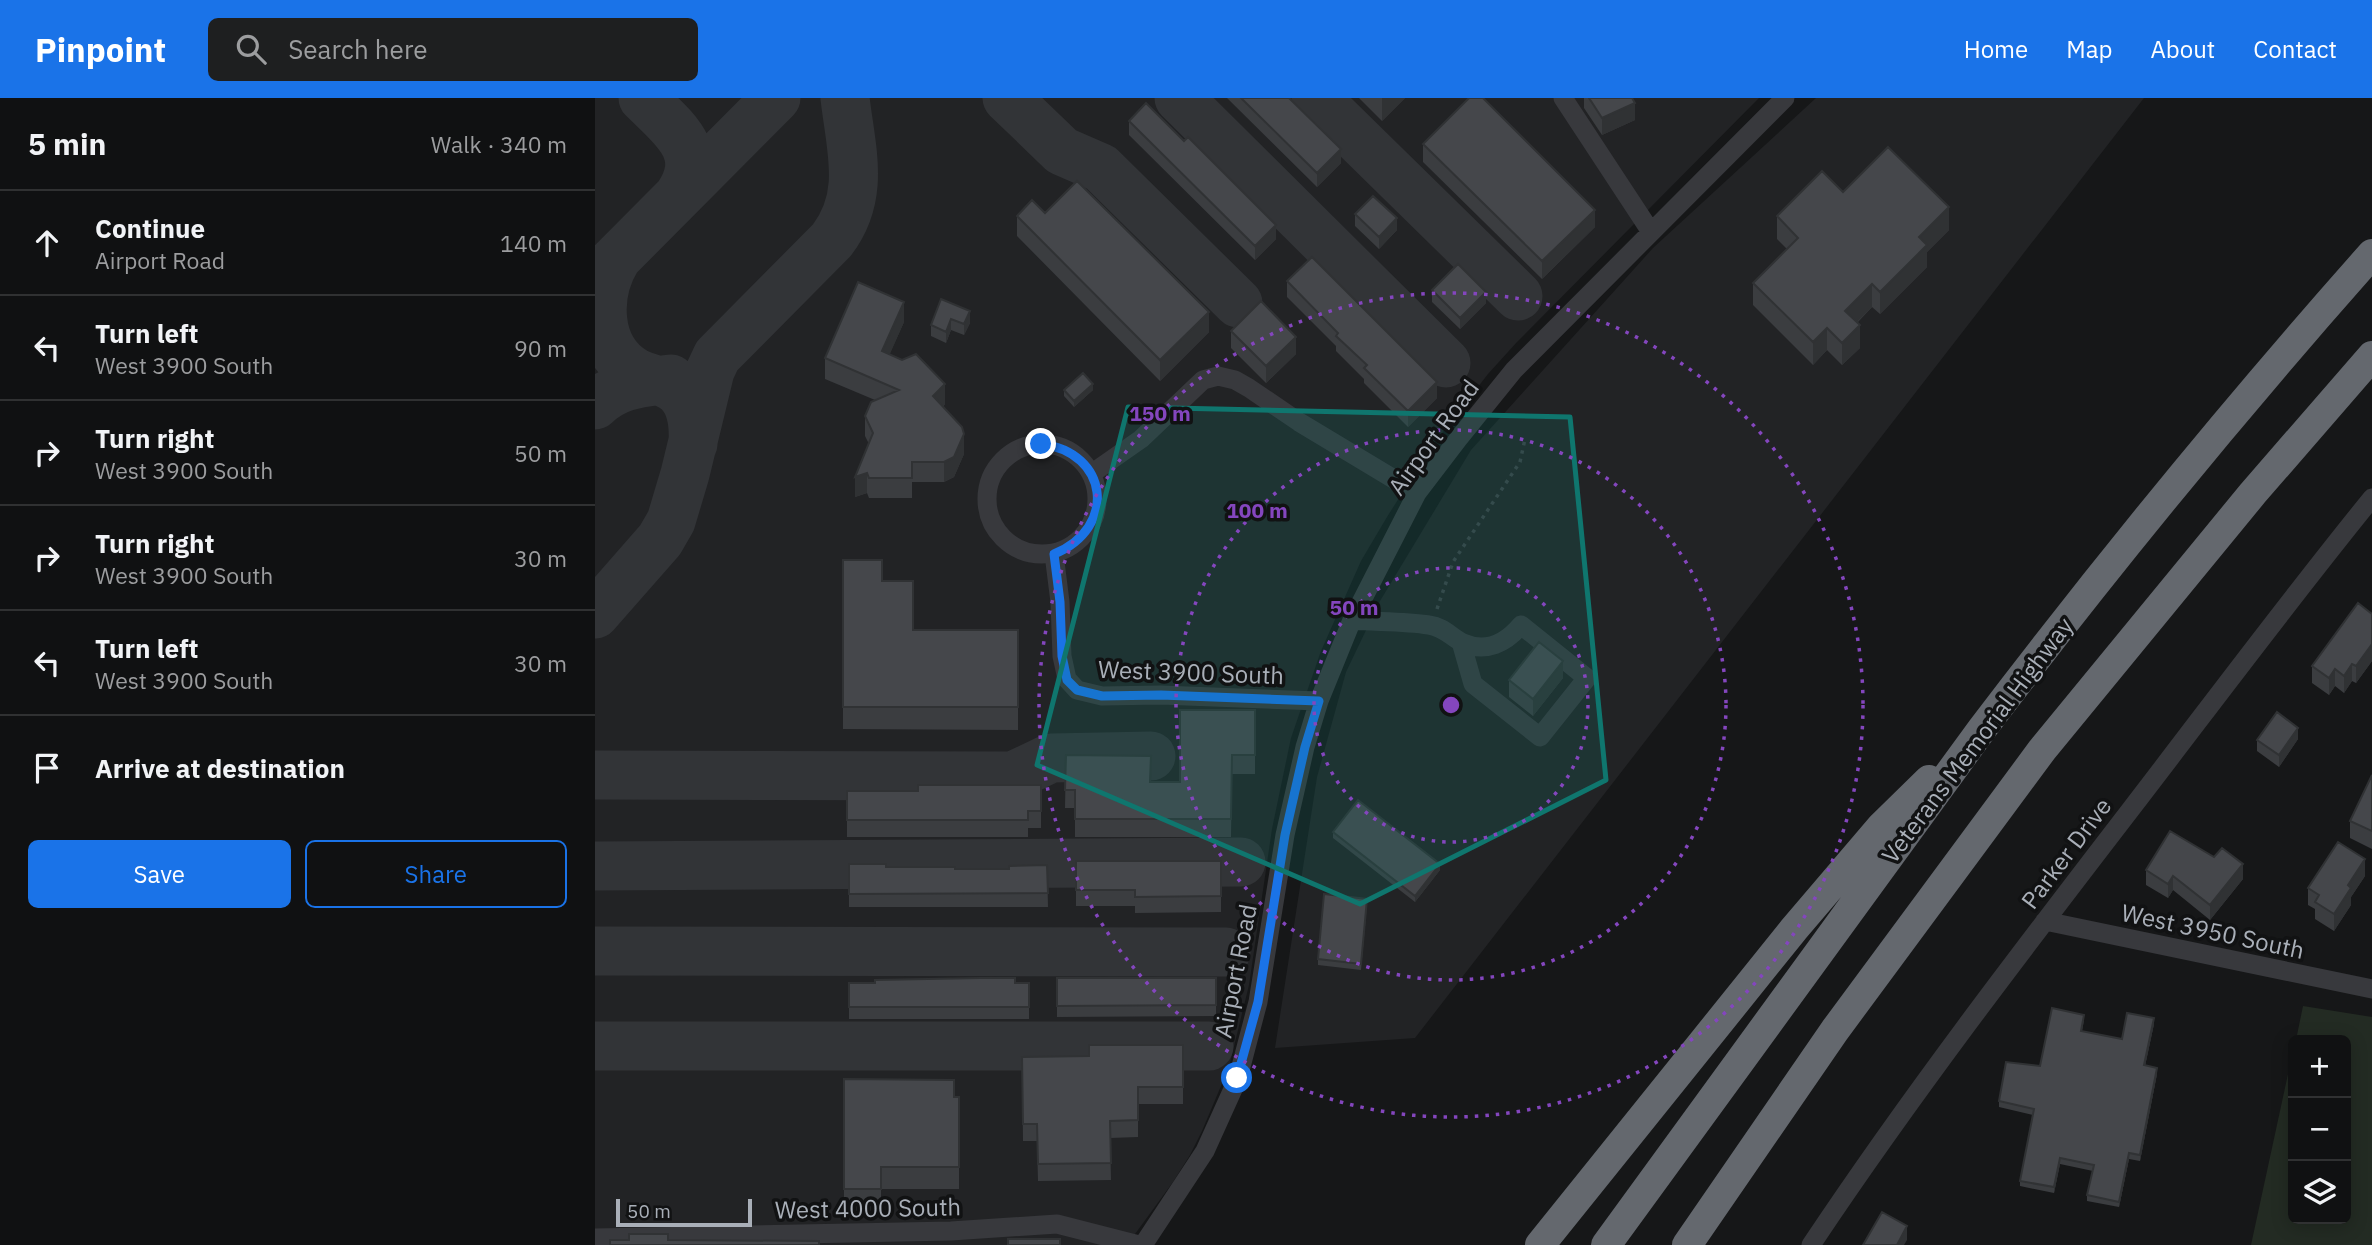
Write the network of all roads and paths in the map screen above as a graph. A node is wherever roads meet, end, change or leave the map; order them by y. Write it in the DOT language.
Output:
graph roads {
  1 [pos="1563,98"];
  2 [pos="1785,98"];
  3 [pos="1651,232"];
  4 [pos="2372,254"];
  5 [pos="2372,356"];
  6 [pos="1525,439"];
  7 [pos="1091,474"];
  8 [pos="1417,493"];
  9 [pos="2372,498"];
  10 [pos="1054,554"];
  11 [pos="1352,620"];
  12 [pos="1431,625"];
  13 [pos="1461,642"];
  14 [pos="1319,701"];
  15 [pos="1982,729"];
  16 [pos="2045,921"];
  17 [pos="2372,989"];
  18 [pos="595,1238"];
  19 [pos="1141,1245"];
  20 [pos="1540,1245"];
  21 [pos="1606,1245"];
  22 [pos="1687,1245"];
  23 [pos="1811,1245"];
  1 -- 3 [label="street"];
  2 -- 3 [label="street, Airport Road"];
  3 -- 8 [label="street, Airport Road"];
  4 -- 15 [label="highway, Veterans Memorial Highway"];
  5 -- 22 [label="highway"];
  6 -- 12 [label="path"];
  7 -- 8 [label="street"];
  7 -- 10 [label="street"];
  7 -- 10 [label="street"];
  8 -- 11 [label="street, Airport Road"];
  9 -- 16 [label="street, Parker Drive"];
  10 -- 14 [label="street, West 3900 South"];
  11 -- 12 [label="street"];
  11 -- 14 [label="street, Airport Road"];
  12 -- 13 [label="street"];
  13 -- 13 [label="street"];
  14 -- 19 [label="street, Airport Road"];
  15 -- 20 [label="highway"];
  15 -- 21 [label="highway, Veterans Memorial Highway"];
  16 -- 17 [label="street, West 3950 South"];
  16 -- 23 [label="street, Parker Drive"];
  18 -- 19 [label="street, West 4000 South"];
}
